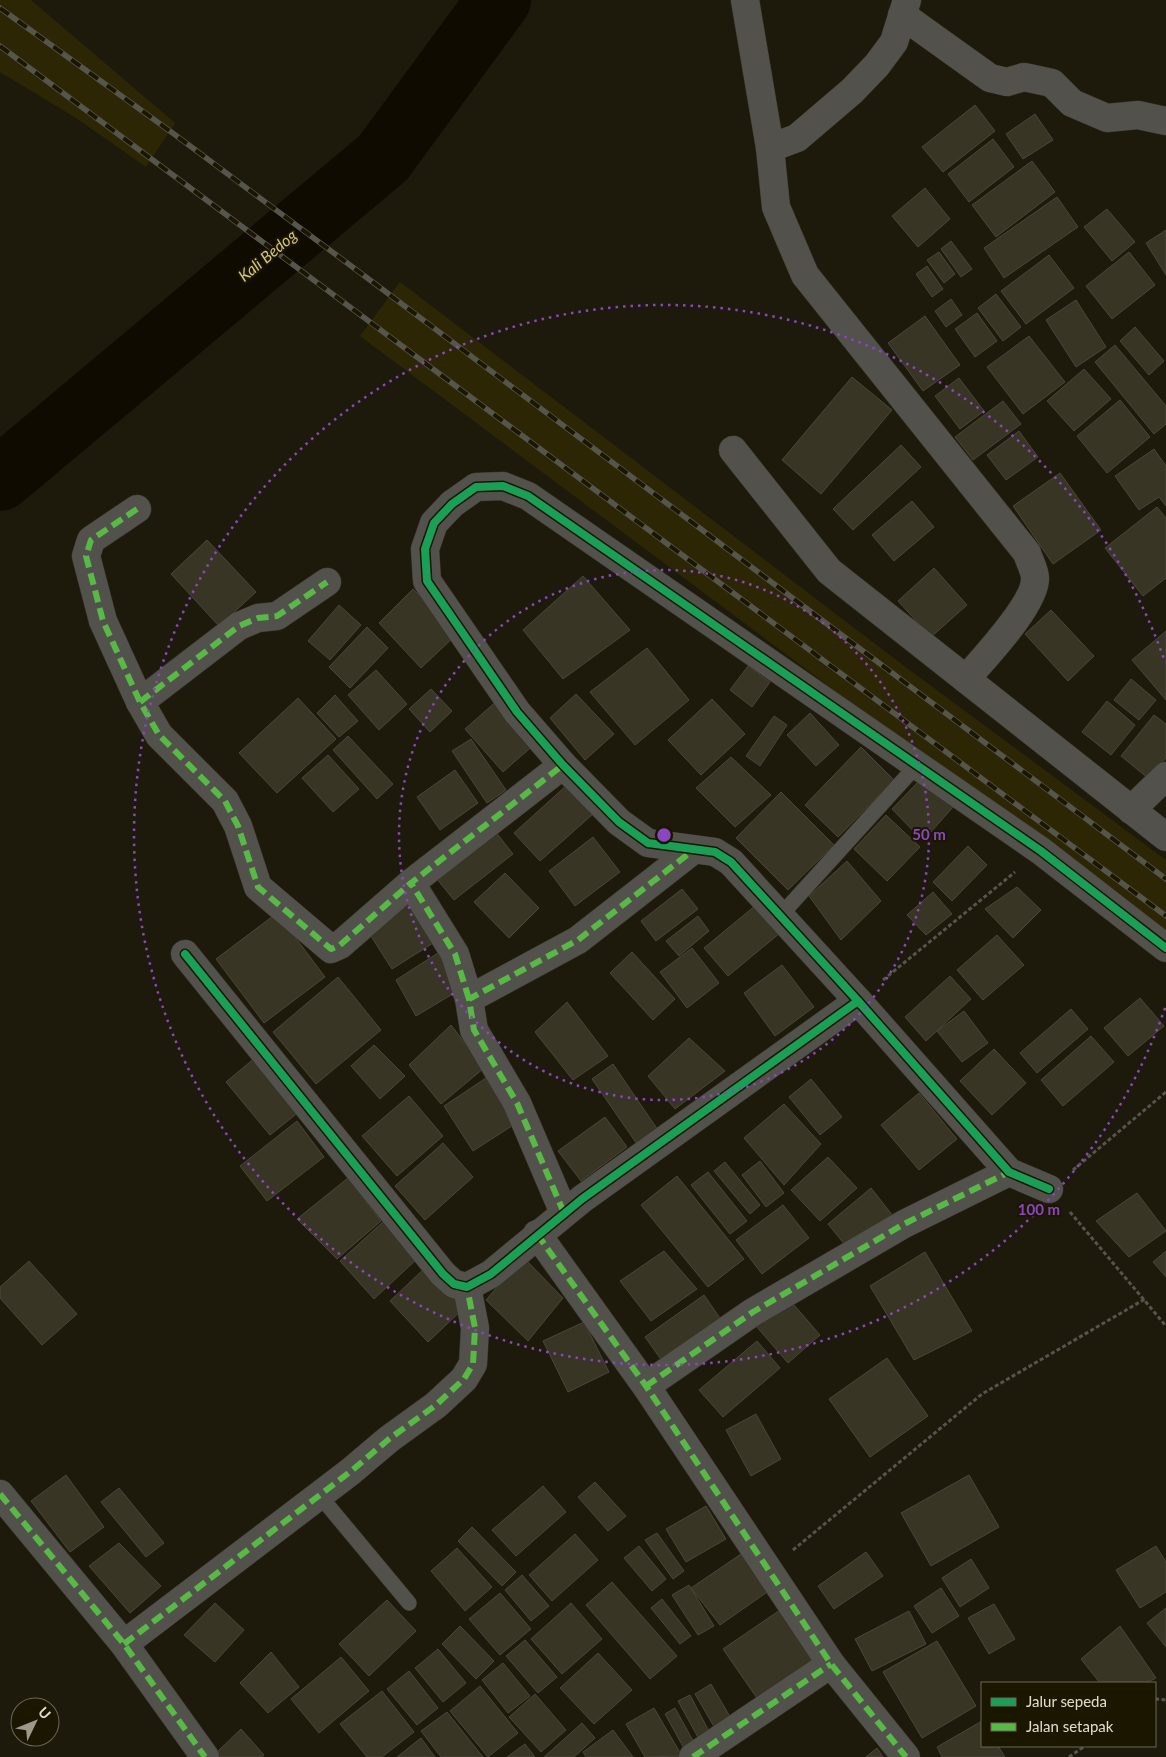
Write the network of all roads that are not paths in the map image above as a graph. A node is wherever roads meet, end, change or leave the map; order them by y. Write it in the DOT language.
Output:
graph roads {
  1 [pos="745,0"];
  2 [pos="904,7"];
  3 [pos="1166,121"];
  4 [pos="770,148"];
  5 [pos="734,450"];
  6 [pos="137,509"];
  7 [pos="327,582"];
  8 [pos="966,679"];
  9 [pos="140,702"];
  10 [pos="563,765"];
  11 [pos="917,765"];
  12 [pos="1166,776"];
  13 [pos="1131,810"];
  14 [pos="1166,837"];
  15 [pos="692,851"];
  16 [pos="411,883"];
  17 [pos="780,916"];
  18 [pos="1166,948"];
  19 [pos="185,954"];
  20 [pos="469,1000"];
  21 [pos="858,1000"];
  22 [pos="1009,1172"];
  23 [pos="1050,1189"];
  24 [pos="564,1213"];
  25 [pos="537,1234"];
  26 [pos="467,1288"];
  27 [pos="646,1386"];
  28 [pos="0,1494"];
  29 [pos="320,1496"];
  30 [pos="409,1603"];
  31 [pos="124,1644"];
  32 [pos="831,1664"];
  33 [pos="205,1757"];
  34 [pos="693,1757"];
  35 [pos="906,1757"];
  1 -- 4 [label="street"];
  2 -- 3 [label="street"];
  2 -- 4 [label="street"];
  4 -- 8 [label="street"];
  5 -- 8 [label="street"];
  6 -- 9 [label="street"];
  7 -- 9 [label="street"];
  8 -- 13 [label="street"];
  9 -- 16 [label="street"];
  10 -- 11 [label="street"];
  10 -- 15 [label="street"];
  10 -- 16 [label="street"];
  11 -- 17 [label="lane"];
  11 -- 18 [label="street"];
  12 -- 13 [label="street"];
  13 -- 14 [label="street"];
  15 -- 17 [label="street"];
  15 -- 20 [label="street"];
  16 -- 20 [label="street"];
  17 -- 21 [label="street"];
  19 -- 26 [label="street"];
  20 -- 24 [label="street"];
  21 -- 22 [label="street"];
  21 -- 24 [label="street"];
  22 -- 23 [label="street"];
  22 -- 27 [label="street"];
  24 -- 25 [label="street"];
  25 -- 26 [label="street"];
  25 -- 27 [label="street"];
  26 -- 29 [label="street"];
  27 -- 32 [label="street"];
  28 -- 31 [label="street"];
  29 -- 30 [label="lane"];
  29 -- 31 [label="street"];
  31 -- 33 [label="street"];
  32 -- 34 [label="street"];
  32 -- 35 [label="street"];
}
